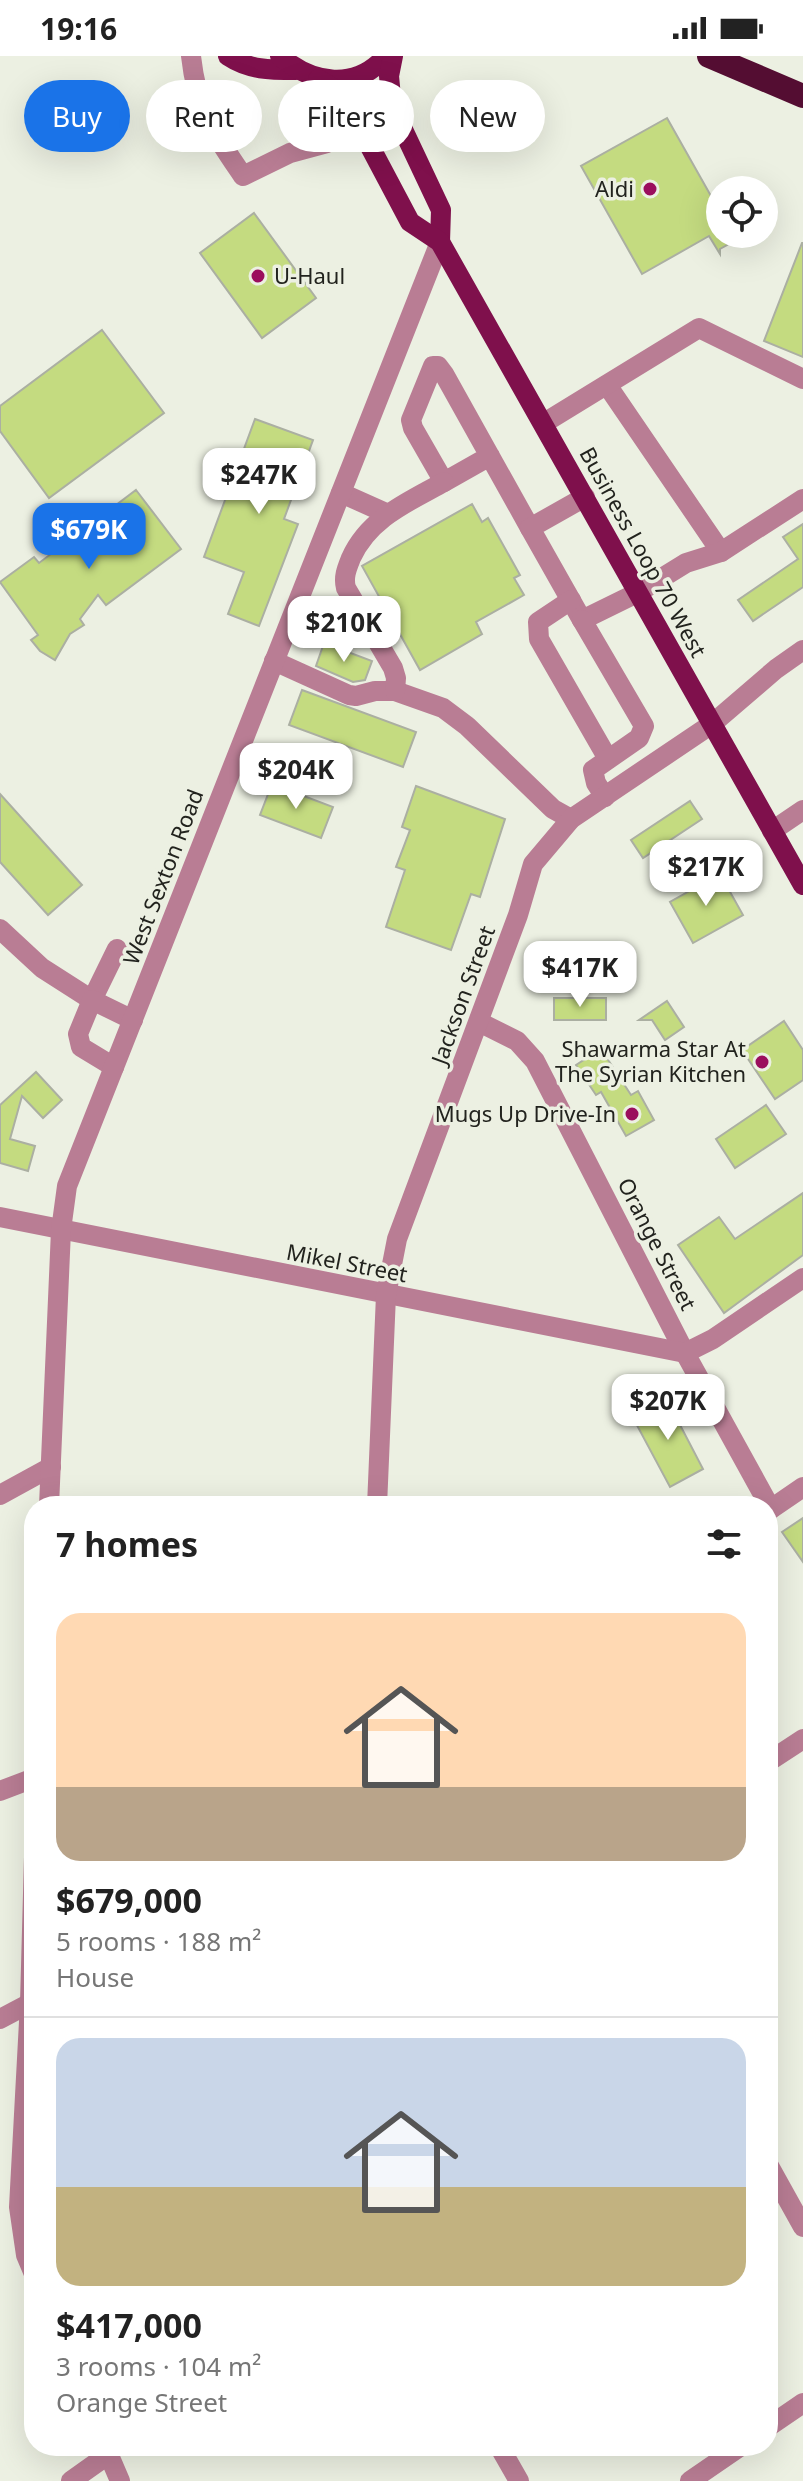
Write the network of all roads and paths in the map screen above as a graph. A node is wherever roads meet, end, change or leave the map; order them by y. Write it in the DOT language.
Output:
graph roads {
  1 [pos="191,56"];
  2 [pos="228,56"];
  3 [pos="386,56"];
  4 [pos="393,56"];
  5 [pos="709,56"];
  6 [pos="288,63"];
  7 [pos="318,79"];
  8 [pos="803,96"];
  9 [pos="294,152"];
  10 [pos="440,242"];
  11 [pos="803,379"];
  12 [pos="607,385"];
  13 [pos="544,423"];
  14 [pos="490,456"];
  15 [pos="444,482"];
  16 [pos="341,493"];
  17 [pos="585,497"];
  18 [pos="803,499"];
  19 [pos="388,514"];
  20 [pos="530,528"];
  21 [pos="721,552"];
  22 [pos="639,592"];
  23 [pos="571,600"];
  24 [pos="582,620"];
  25 [pos="803,650"];
  26 [pos="274,661"];
  27 [pos="395,691"];
  28 [pos="712,724"];
  29 [pos="608,759"];
  30 [pos="605,797"];
  31 [pos="803,810"];
  32 [pos="571,819"];
  33 [pos="772,831"];
  34 [pos="803,885"];
  35 [pos="0,929"];
  36 [pos="117,949"];
  37 [pos="92,1000"];
  38 [pos="133,1020"];
  39 [pos="479,1022"];
  40 [pos="114,1067"];
  41 [pos="0,1217"];
  42 [pos="61,1230"];
  43 [pos="803,1278"];
  44 [pos="386,1295"];
  45 [pos="685,1353"];
  46 [pos="51,1467"];
  47 [pos="803,1487"];
  48 [pos="0,1495"];
  49 [pos="50,1496"];
  50 [pos="377,1496"];
  51 [pos="762,1496"];
  52 [pos="778,1504"];
  53 [pos="803,1739"];
  54 [pos="778,1755"];
  55 [pos="24,1782"];
  56 [pos="0,1791"];
  57 [pos="24,2006"];
  58 [pos="0,2019"];
  59 [pos="24,2128"];
  60 [pos="778,2182"];
  61 [pos="803,2227"];
  62 [pos="24,2229"];
  63 [pos="803,2403"];
  64 [pos="778,2420"];
  65 [pos="100,2456"];
  66 [pos="110,2456"];
  67 [pos="505,2456"];
  68 [pos="726,2456"];
  69 [pos="71,2481"];
  70 [pos="120,2481"];
  71 [pos="519,2481"];
  72 [pos="690,2481"];
  1 -- 9 [label="street"];
  2 -- 6 [label="main road"];
  3 -- 7 [label="main road"];
  4 -- 10 [label="main road, Business Loop 70 West"];
  5 -- 8 [label="highway"];
  6 -- 7 [label="main road"];
  7 -- 10 [label="main road, Business Loop 70 West"];
  10 -- 13 [label="main road, Business Loop 70 West"];
  10 -- 16 [label="street, West Sexton Road"];
  11 -- 12 [label="street"];
  12 -- 13 [label="street"];
  12 -- 21 [label="street"];
  13 -- 17 [label="main road, Business Loop 70 West"];
  14 -- 15 [label="street"];
  14 -- 15 [label="street"];
  14 -- 20 [label="street"];
  15 -- 19 [label="street"];
  16 -- 19 [label="street"];
  16 -- 26 [label="street, West Sexton Road"];
  17 -- 20 [label="street"];
  17 -- 22 [label="main road, Business Loop 70 West"];
  18 -- 21 [label="street"];
  19 -- 27 [label="street"];
  20 -- 23 [label="street"];
  21 -- 22 [label="street"];
  22 -- 24 [label="street"];
  22 -- 28 [label="main road, Business Loop 70 West"];
  23 -- 24 [label="street"];
  23 -- 29 [label="street"];
  24 -- 29 [label="street"];
  25 -- 28 [label="street, Jackson Street"];
  26 -- 27 [label="street"];
  26 -- 38 [label="street, West Sexton Road"];
  27 -- 32 [label="street"];
  28 -- 30 [label="street, Jackson Street"];
  28 -- 33 [label="main road, Business Loop 70 West"];
  29 -- 30 [label="street"];
  30 -- 32 [label="street, Jackson Street"];
  31 -- 33 [label="street"];
  32 -- 39 [label="street, Jackson Street"];
  33 -- 34 [label="main road, Business Loop 70 West"];
  35 -- 37 [label="street"];
  36 -- 37 [label="street"];
  37 -- 38 [label="street"];
  37 -- 40 [label="street"];
  38 -- 40 [label="street, West Sexton Road"];
  39 -- 44 [label="street, Jackson Street"];
  39 -- 45 [label="street, Orange Street"];
  40 -- 42 [label="street, West Sexton Road"];
  41 -- 42 [label="street, Mikel Street"];
  42 -- 44 [label="street, Mikel Street"];
  42 -- 46 [label="street, West Sexton Road"];
  43 -- 45 [label="street"];
  44 -- 45 [label="street, Mikel Street"];
  44 -- 50 [label="street, Jackson Street"];
  45 -- 51 [label="street, Orange Street"];
  46 -- 48 [label="street"];
  46 -- 49 [label="street, West Sexton Road"];
  47 -- 52 [label="street"];
  53 -- 54 [label="street"];
  55 -- 56 [label="street"];
  57 -- 58 [label="street"];
  59 -- 62 [label="street"];
  60 -- 61 [label="street"];
  63 -- 64 [label="street"];
  65 -- 69 [label="street"];
  66 -- 70 [label="street"];
  67 -- 71 [label="street"];
  68 -- 72 [label="street"];
}
